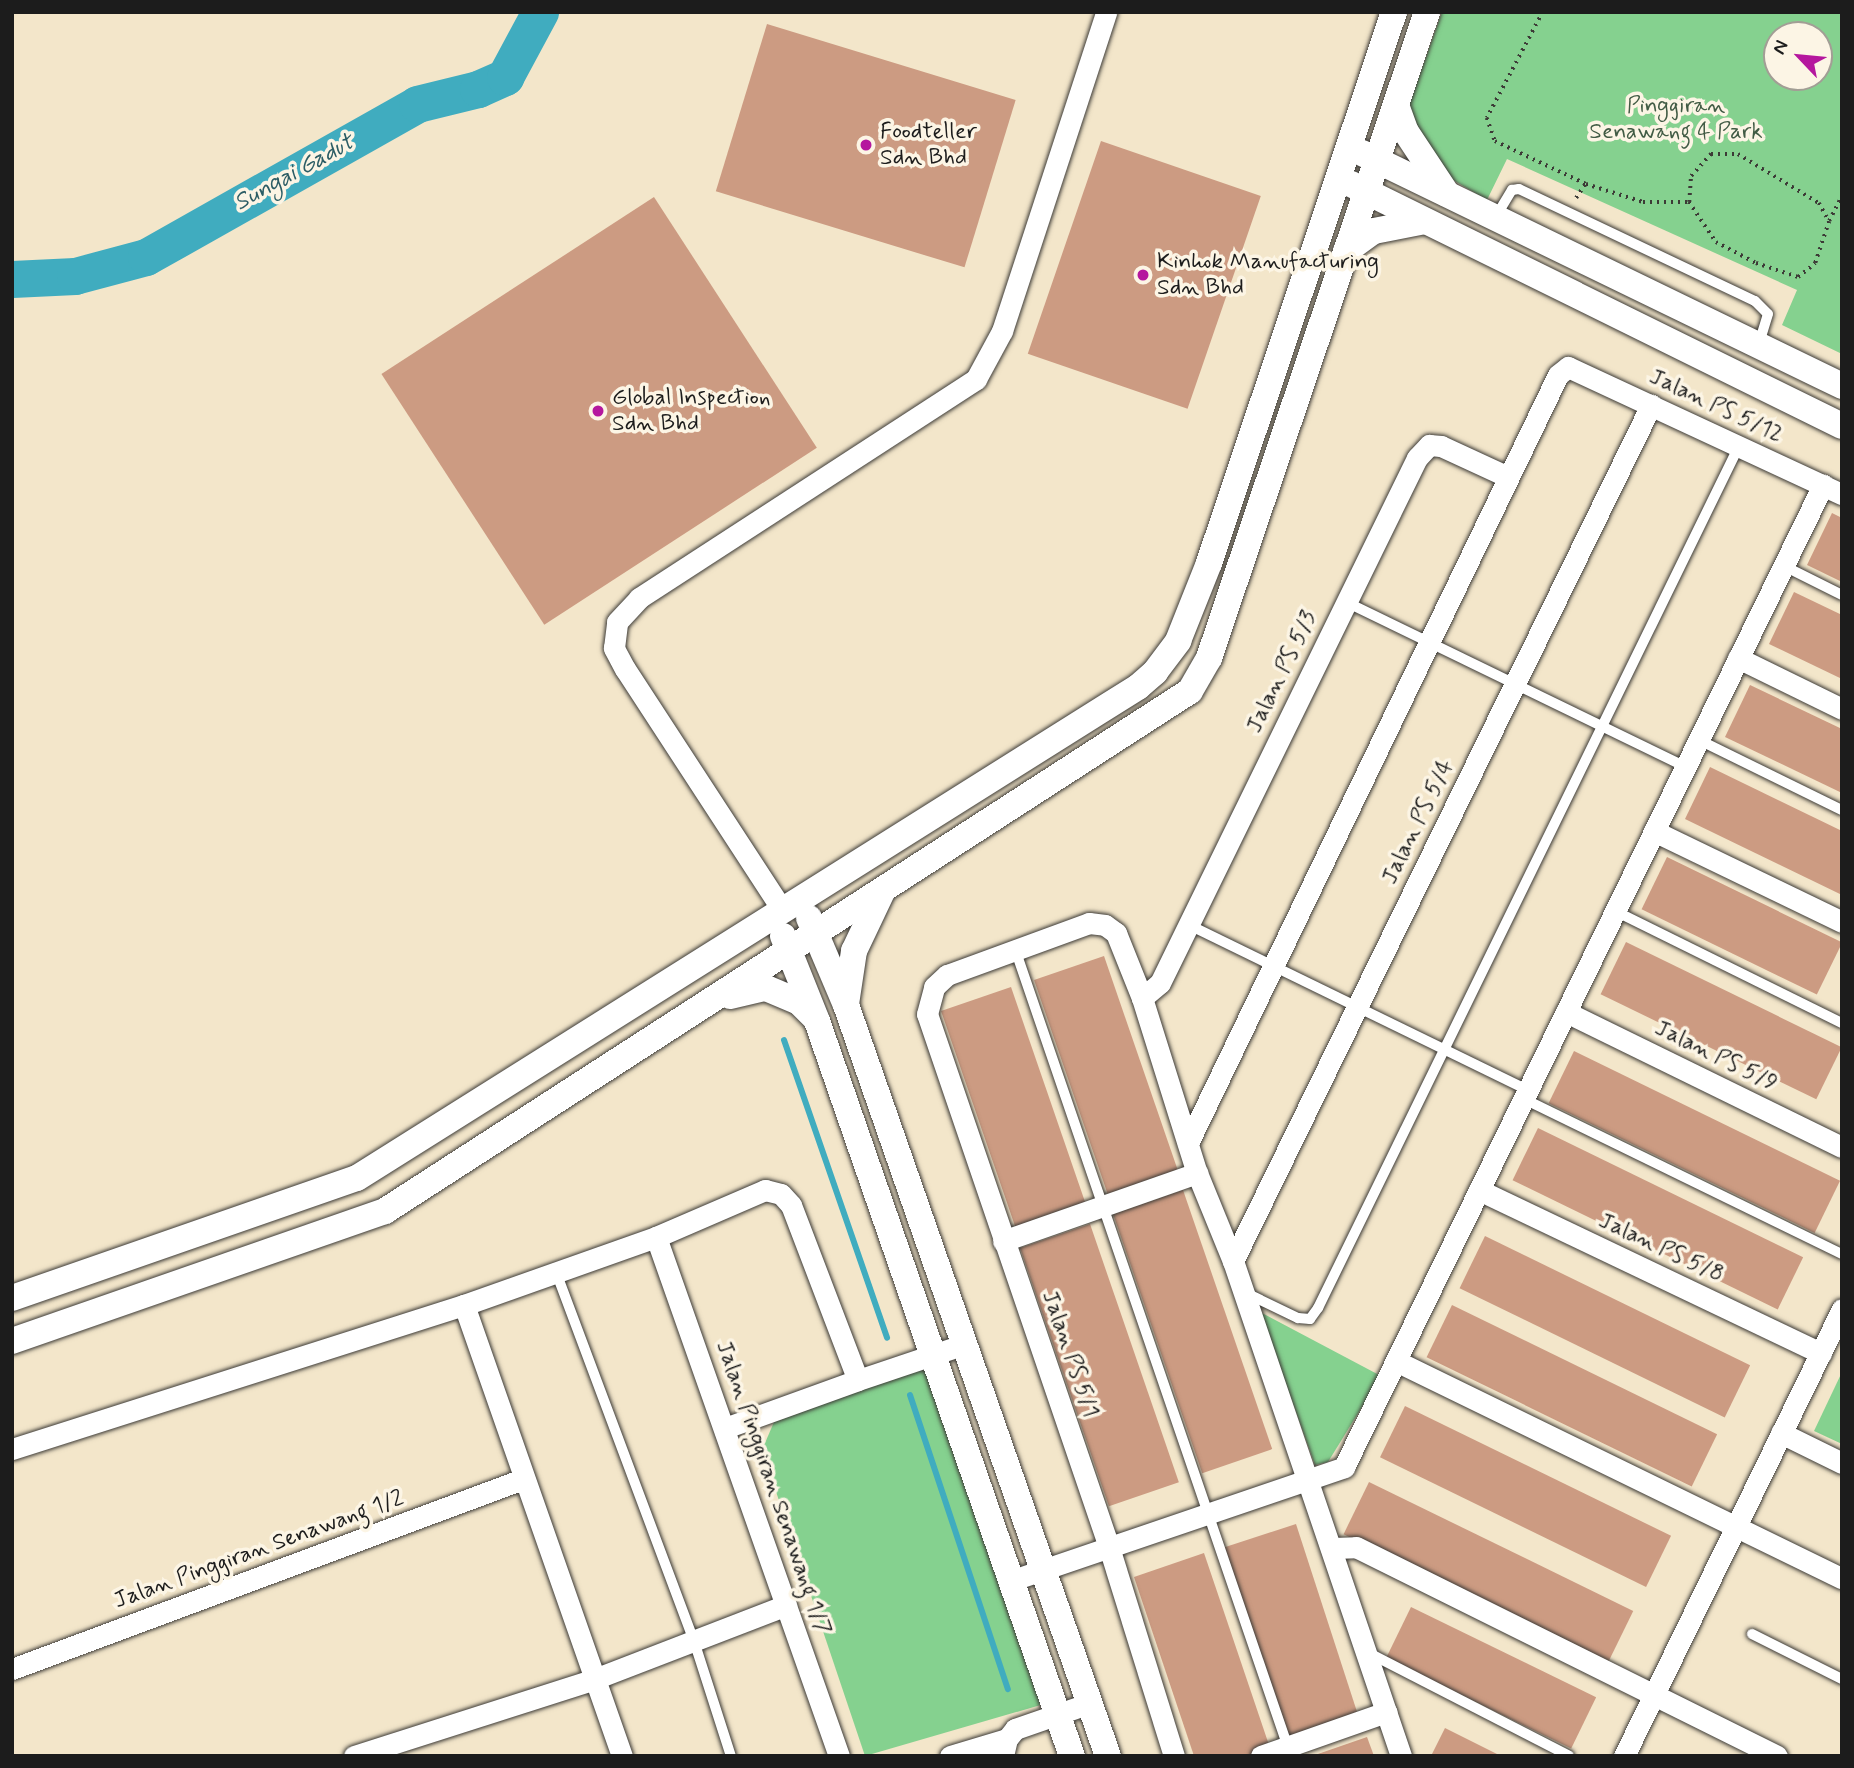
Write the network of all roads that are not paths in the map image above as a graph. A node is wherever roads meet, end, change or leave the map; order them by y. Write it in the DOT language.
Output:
graph roads {
  1 [pos="1106,12"];
  2 [pos="1394,12"];
  3 [pos="1427,12"];
  4 [pos="1396,106"];
  5 [pos="1348,146"];
  6 [pos="1378,161"];
  7 [pos="1337,177"];
  8 [pos="1366,191"];
  9 [pos="1447,194"];
  10 [pos="1495,218"];
  11 [pos="1425,221"];
  12 [pos="1346,251"];
  13 [pos="1758,346"];
  14 [pos="1842,386"];
  15 [pos="1651,405"];
  16 [pos="1842,426"];
  17 [pos="1739,446"];
  18 [pos="1508,477"];
  19 [pos="1832,489"];
  20 [pos="1784,566"];
  21 [pos="1842,595"];
  22 [pos="1346,602"];
  23 [pos="1429,642"];
  24 [pos="1738,659"];
  25 [pos="1515,684"];
  26 [pos="1842,709"];
  27 [pos="1600,726"];
  28 [pos="1699,740"];
  29 [pos="1686,767"];
  30 [pos="1842,810"];
  31 [pos="1654,831"];
  32 [pos="884,888"];
  33 [pos="785,910"];
  34 [pos="1615,911"];
  35 [pos="1842,922"];
  36 [pos="1187,924"];
  37 [pos="817,932"];
  38 [pos="1015,948"];
  39 [pos="791,949"];
  40 [pos="1274,966"];
  41 [pos="1142,998"];
  42 [pos="706,1005"];
  43 [pos="846,1005"];
  44 [pos="1357,1007"];
  45 [pos="1566,1012"];
  46 [pos="817,1021"];
  47 [pos="1842,1023"];
  48 [pos="1444,1049"];
  49 [pos="1526,1095"];
  50 [pos="1188,1143"];
  51 [pos="1842,1147"];
  52 [pos="1197,1173"];
  53 [pos="1479,1191"];
  54 [pos="1101,1206"];
  55 [pos="656,1237"];
  56 [pos="1003,1241"];
  57 [pos="1842,1254"];
  58 [pos="1234,1261"];
  59 [pos="556,1272"];
  60 [pos="1241,1290"];
  61 [pos="12,1298"];
  62 [pos="464,1305"];
  63 [pos="1842,1309"];
  64 [pos="12,1340"];
  65 [pos="965,1344"];
  66 [pos="1821,1353"];
  67 [pos="934,1354"];
  68 [pos="1396,1361"];
  69 [pos="858,1380"];
  70 [pos="725,1428"];
  71 [pos="1782,1433"];
  72 [pos="12,1449"];
  73 [pos="1842,1463"];
  74 [pos="523,1479"];
  75 [pos="1310,1479"];
  76 [pos="1211,1512"];
  77 [pos="1735,1527"];
  78 [pos="1109,1547"];
  79 [pos="1333,1548"];
  80 [pos="1044,1570"];
  81 [pos="1842,1579"];
  82 [pos="1013,1580"];
  83 [pos="786,1605"];
  84 [pos="1752,1634"];
  85 [pos="694,1641"];
  86 [pos="1367,1652"];
  87 [pos="12,1669"];
  88 [pos="1842,1679"];
  89 [pos="592,1680"];
  90 [pos="1654,1694"];
  91 [pos="1090,1703"];
  92 [pos="1386,1712"];
  93 [pos="1059,1714"];
  94 [pos="1005,1747"];
  95 [pos="1289,1751"];
  96 [pos="354,1756"];
  97 [pos="622,1756"];
  98 [pos="731,1756"];
  99 [pos="839,1756"];
  100 [pos="950,1756"];
  101 [pos="1072,1756"];
  102 [pos="1108,1756"];
  103 [pos="1174,1756"];
  104 [pos="1261,1756"];
  105 [pos="1401,1756"];
  106 [pos="1569,1756"];
  107 [pos="1624,1756"];
  108 [pos="1777,1756"];
  1 -- 33 [label="street"];
  2 -- 5 [label="street"];
  3 -- 4 [label="street"];
  4 -- 6 [label="street"];
  4 -- 9 [label="street"];
  5 -- 6 [label="street"];
  5 -- 7 [label="street"];
  6 -- 8 [label="street"];
  6 -- 9 [label="street"];
  7 -- 8 [label="street"];
  7 -- 33 [label="street"];
  8 -- 11 [label="street"];
  8 -- 12 [label="street"];
  9 -- 10 [label="street"];
  10 -- 13 [label="street"];
  10 -- 13 [label="lane"];
  11 -- 12 [label="street"];
  11 -- 16 [label="street"];
  12 -- 32 [label="street"];
  13 -- 14 [label="street"];
  15 -- 17 [label="street, Jalan PS 5/12"];
  15 -- 18 [label="street, Jalan PS 5/12"];
  15 -- 25 [label="street, Jalan PS 5/4"];
  17 -- 19 [label="street, Jalan PS 5/12"];
  17 -- 27 [label="lane"];
  18 -- 22 [label="street, Jalan PS 5/3"];
  18 -- 23 [label="street"];
  19 -- 20 [label="street"];
  20 -- 21 [label="lane"];
  20 -- 24 [label="street"];
  22 -- 23 [label="lane"];
  22 -- 36 [label="street, Jalan PS 5/3"];
  23 -- 25 [label="lane"];
  23 -- 40 [label="street"];
  24 -- 26 [label="street"];
  24 -- 28 [label="street"];
  25 -- 27 [label="lane"];
  25 -- 44 [label="street, Jalan PS 5/4"];
  27 -- 29 [label="lane"];
  27 -- 48 [label="lane"];
  28 -- 29 [label="street"];
  28 -- 30 [label="lane"];
  29 -- 31 [label="street"];
  31 -- 34 [label="street"];
  31 -- 35 [label="street"];
  32 -- 37 [label="street"];
  32 -- 43 [label="street"];
  33 -- 37 [label="street"];
  33 -- 39 [label="street"];
  33 -- 61 [label="street"];
  34 -- 45 [label="street"];
  34 -- 47 [label="lane"];
  36 -- 40 [label="lane"];
  36 -- 41 [label="street, Jalan PS 5/3"];
  37 -- 39 [label="street"];
  37 -- 43 [label="street"];
  38 -- 41 [label="street"];
  38 -- 54 [label="lane"];
  38 -- 56 [label="street, Jalan PS 5/1"];
  39 -- 42 [label="street"];
  39 -- 46 [label="street"];
  40 -- 44 [label="lane"];
  40 -- 50 [label="street"];
  41 -- 50 [label="street"];
  42 -- 46 [label="street"];
  42 -- 64 [label="street"];
  43 -- 65 [label="street"];
  44 -- 48 [label="lane"];
  44 -- 58 [label="street, Jalan PS 5/4"];
  45 -- 49 [label="street"];
  45 -- 51 [label="street, Jalan PS 5/9"];
  46 -- 67 [label="street"];
  48 -- 49 [label="lane"];
  48 -- 60 [label="lane"];
  49 -- 53 [label="street"];
  49 -- 57 [label="lane"];
  50 -- 52 [label="street"];
  52 -- 54 [label="street"];
  52 -- 58 [label="street"];
  53 -- 66 [label="street, Jalan PS 5/8"];
  53 -- 68 [label="street"];
  54 -- 56 [label="street"];
  54 -- 76 [label="lane"];
  55 -- 59 [label="street"];
  55 -- 69 [label="street"];
  55 -- 70 [label="street, Jalan Pinggiran Senawang 1/7"];
  56 -- 78 [label="street, Jalan PS 5/1"];
  58 -- 60 [label="street"];
  59 -- 62 [label="street"];
  59 -- 85 [label="lane"];
  60 -- 75 [label="street"];
  62 -- 72 [label="street"];
  62 -- 74 [label="street"];
  63 -- 66 [label="street"];
  65 -- 67 [label="street"];
  65 -- 80 [label="street"];
  66 -- 71 [label="street"];
  67 -- 69 [label="street"];
  67 -- 82 [label="street"];
  68 -- 75 [label="street"];
  68 -- 77 [label="street"];
  69 -- 70 [label="street"];
  70 -- 83 [label="street, Jalan Pinggiran Senawang 1/7"];
  71 -- 73 [label="street"];
  71 -- 77 [label="street"];
  74 -- 87 [label="street, Jalan Pinggiran Senawang 1/2"];
  74 -- 89 [label="street"];
  75 -- 76 [label="street"];
  75 -- 79 [label="street"];
  76 -- 78 [label="street"];
  76 -- 95 [label="lane"];
  77 -- 81 [label="street"];
  77 -- 90 [label="street"];
  78 -- 80 [label="street"];
  78 -- 103 [label="street, Jalan PS 5/1"];
  79 -- 86 [label="street"];
  79 -- 90 [label="street"];
  80 -- 82 [label="street"];
  80 -- 91 [label="street"];
  82 -- 93 [label="street"];
  83 -- 85 [label="street"];
  83 -- 99 [label="street, Jalan Pinggiran Senawang 1/7"];
  84 -- 88 [label="lane"];
  85 -- 89 [label="street"];
  85 -- 98 [label="lane"];
  86 -- 92 [label="street"];
  86 -- 106 [label="lane"];
  89 -- 96 [label="street"];
  89 -- 97 [label="street"];
  90 -- 107 [label="street"];
  90 -- 108 [label="street"];
  91 -- 93 [label="street"];
  91 -- 102 [label="street"];
  92 -- 95 [label="street"];
  92 -- 105 [label="street"];
  93 -- 94 [label="street"];
  93 -- 101 [label="street"];
  94 -- 100 [label="street"];
  95 -- 104 [label="street"];
}
